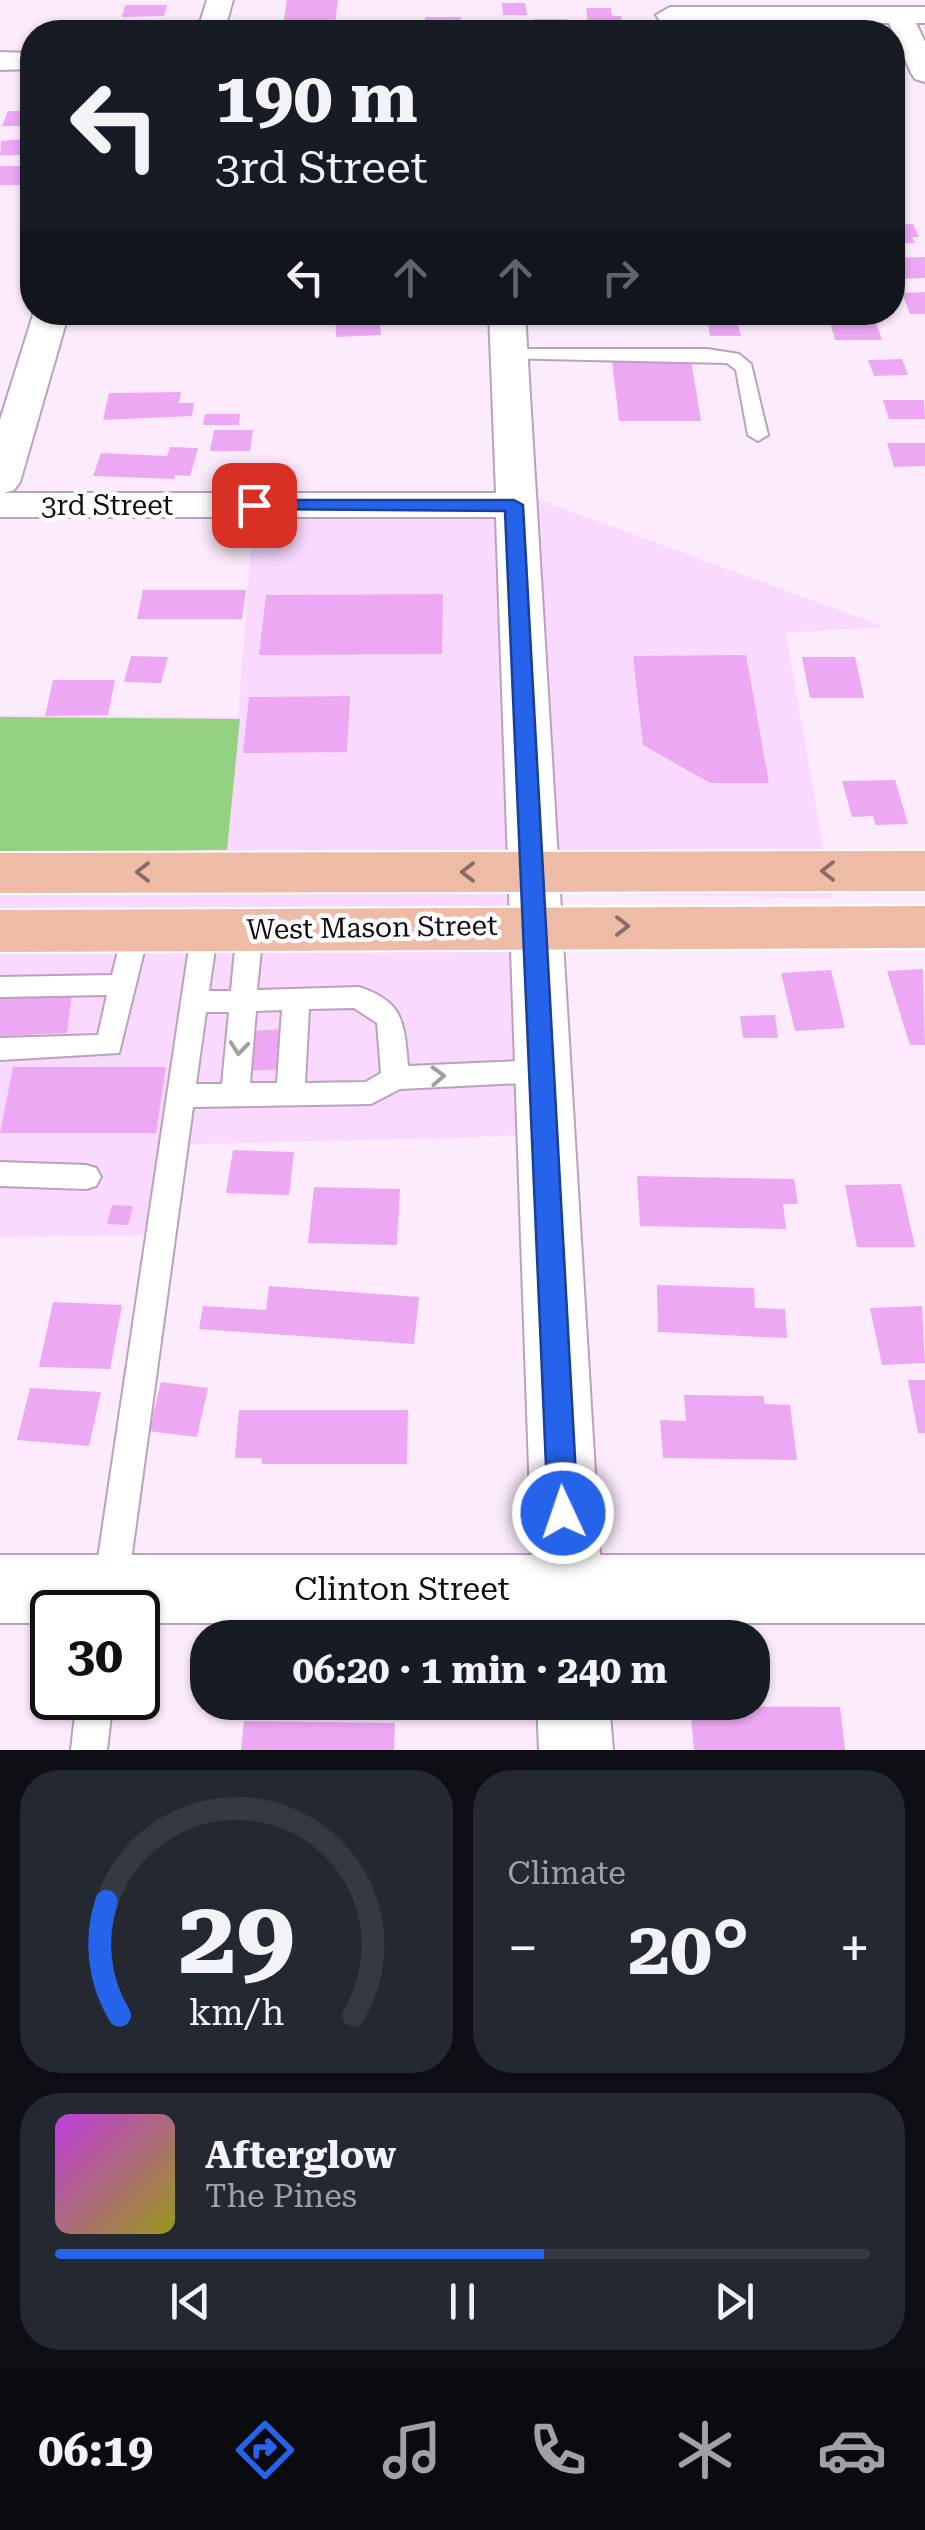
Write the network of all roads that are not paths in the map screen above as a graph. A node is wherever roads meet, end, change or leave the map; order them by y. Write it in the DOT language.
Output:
graph roads {
  1 [pos="912,15"];
  2 [pos="671,16"];
  3 [pos="925,73"];
  4 [pos="48,325"];
  5 [pos="508,333"];
  6 [pos="758,435"];
  7 [pos="0,482"];
  8 [pos="0,505"];
  9 [pos="514,505"];
  10 [pos="925,871"];
  11 [pos="0,873"];
  12 [pos="535,899"];
  13 [pos="137,927"];
  14 [pos="925,927"];
  15 [pos="227,928"];
  16 [pos="0,931"];
  17 [pos="123,985"];
  18 [pos="0,987"];
  19 [pos="243,1000"];
  20 [pos="296,1000"];
  21 [pos="194,1002"];
  22 [pos="0,1049"];
  23 [pos="543,1071"];
  24 [pos="396,1078"];
  25 [pos="290,1094"];
  26 [pos="235,1095"];
  27 [pos="180,1096"];
  28 [pos="0,1174"];
  29 [pos="86,1176"];
  30 [pos="0,1589"];
  31 [pos="925,1589"];
  32 [pos="110,1590"];
  33 [pos="30,1592"];
  34 [pos="160,1602"];
  35 [pos="568,1613"];
  36 [pos="93,1720"];
  37 [pos="575,1720"];
  38 [pos="88,1750"];
  39 [pos="576,1750"];
  1 -- 2 [label="street"];
  1 -- 3 [label="street"];
  4 -- 7 [label="street"];
  5 -- 6 [label="lane"];
  5 -- 9 [label="street"];
  8 -- 9 [label="street, 3rd Street"];
  9 -- 12 [label="street"];
  10 -- 12 [label="main road, West Mason Street, one-way"];
  12 -- 11 [label="main road, West Mason Street, one-way"];
  12 -- 14 [label="main road, West Mason Street, one-way"];
  12 -- 15 [label="main road, West Mason Street"];
  12 -- 23 [label="street"];
  13 -- 15 [label="main road, West Mason Street"];
  13 -- 16 [label="main road, West Mason Street"];
  13 -- 17 [label="lane"];
  15 -- 19 [label="lane"];
  15 -- 21 [label="lane"];
  17 -- 18 [label="lane"];
  17 -- 22 [label="lane"];
  19 -- 20 [label="lane"];
  19 -- 21 [label="lane"];
  19 -- 26 [label="lane, one-way"];
  20 -- 24 [label="lane"];
  20 -- 25 [label="lane"];
  21 -- 27 [label="lane"];
  24 -- 23 [label="lane, one-way"];
  23 -- 35 [label="street"];
  24 -- 25 [label="lane"];
  25 -- 26 [label="lane"];
  26 -- 27 [label="lane"];
  27 -- 32 [label="lane"];
  28 -- 29 [label="lane"];
  30 -- 33 [label="street, Clinton Street"];
  31 -- 35 [label="street, Clinton Street"];
  34 -- 35 [label="street, Clinton Street"];
  36 -- 38 [label="lane"];
  37 -- 39 [label="street"];
}
